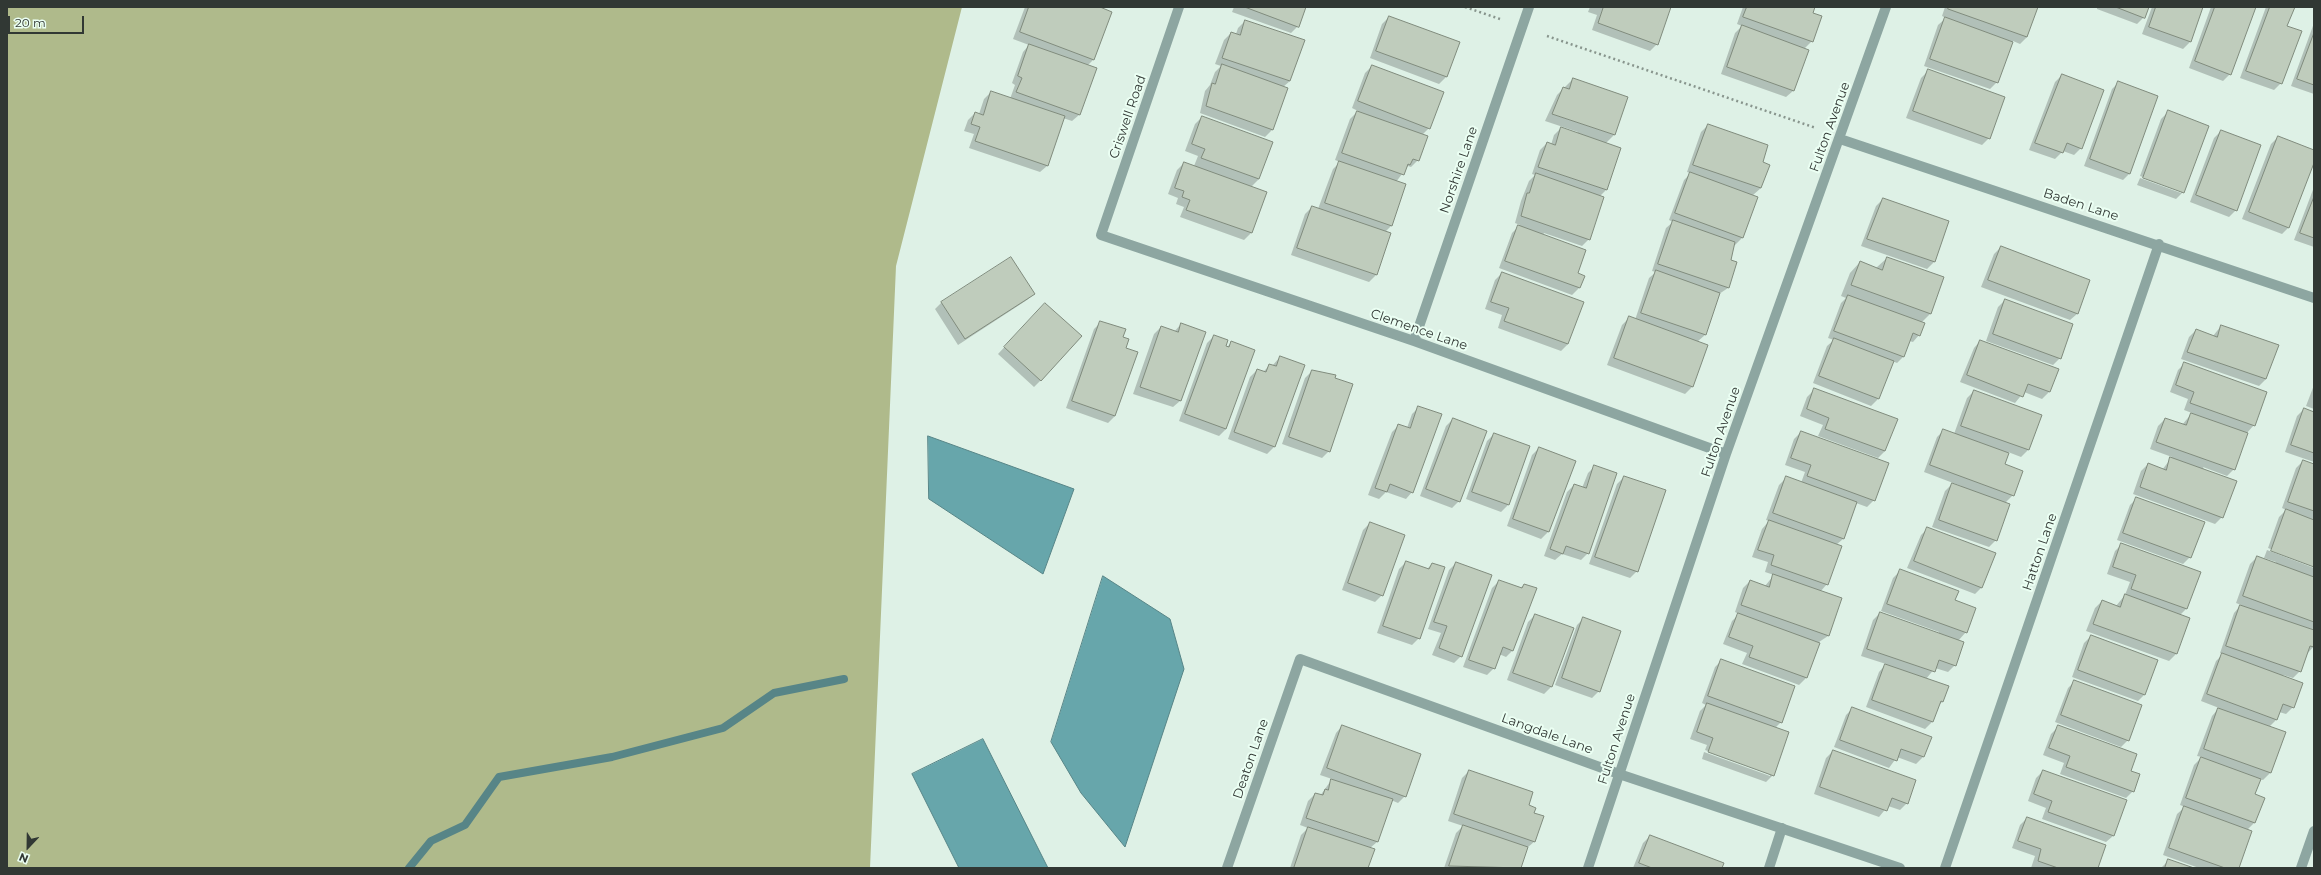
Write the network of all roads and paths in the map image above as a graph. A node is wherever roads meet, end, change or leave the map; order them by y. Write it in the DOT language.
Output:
graph roads {
  1 [pos="1179,7"];
  2 [pos="1465,7"];
  3 [pos="1529,7"];
  4 [pos="1886,7"];
  5 [pos="1500,19"];
  6 [pos="1547,36"];
  7 [pos="1816,128"];
  8 [pos="1840,139"];
  9 [pos="1101,235"];
  10 [pos="2159,244"];
  11 [pos="2314,298"];
  12 [pos="1414,341"];
  13 [pos="1726,454"];
  14 [pos="1300,659"];
  15 [pos="1619,774"];
  16 [pos="1782,828"];
  17 [pos="2314,830"];
  18 [pos="1227,868"];
  19 [pos="1588,868"];
  20 [pos="1769,868"];
  21 [pos="1900,868"];
  22 [pos="1945,868"];
  23 [pos="2300,868"];
  1 -- 9 [label="street, Criswell Road"];
  2 -- 5 [label="path"];
  3 -- 12 [label="street, Norshire Lane"];
  4 -- 8 [label="street, Fulton Avenue"];
  6 -- 7 [label="path"];
  8 -- 10 [label="street, Baden Lane"];
  8 -- 13 [label="street, Fulton Avenue"];
  9 -- 12 [label="street, Clemence Lane"];
  10 -- 11 [label="street, Baden Lane"];
  10 -- 22 [label="street, Hatton Lane"];
  12 -- 13 [label="street, Clemence Lane"];
  13 -- 15 [label="street, Fulton Avenue"];
  14 -- 15 [label="street, Langdale Lane"];
  14 -- 18 [label="street, Deaton Lane"];
  15 -- 16 [label="street, Langdale Lane"];
  15 -- 19 [label="street, Fulton Avenue"];
  16 -- 20 [label="street"];
  16 -- 21 [label="street, Langdale Lane"];
  17 -- 23 [label="street"];
}
